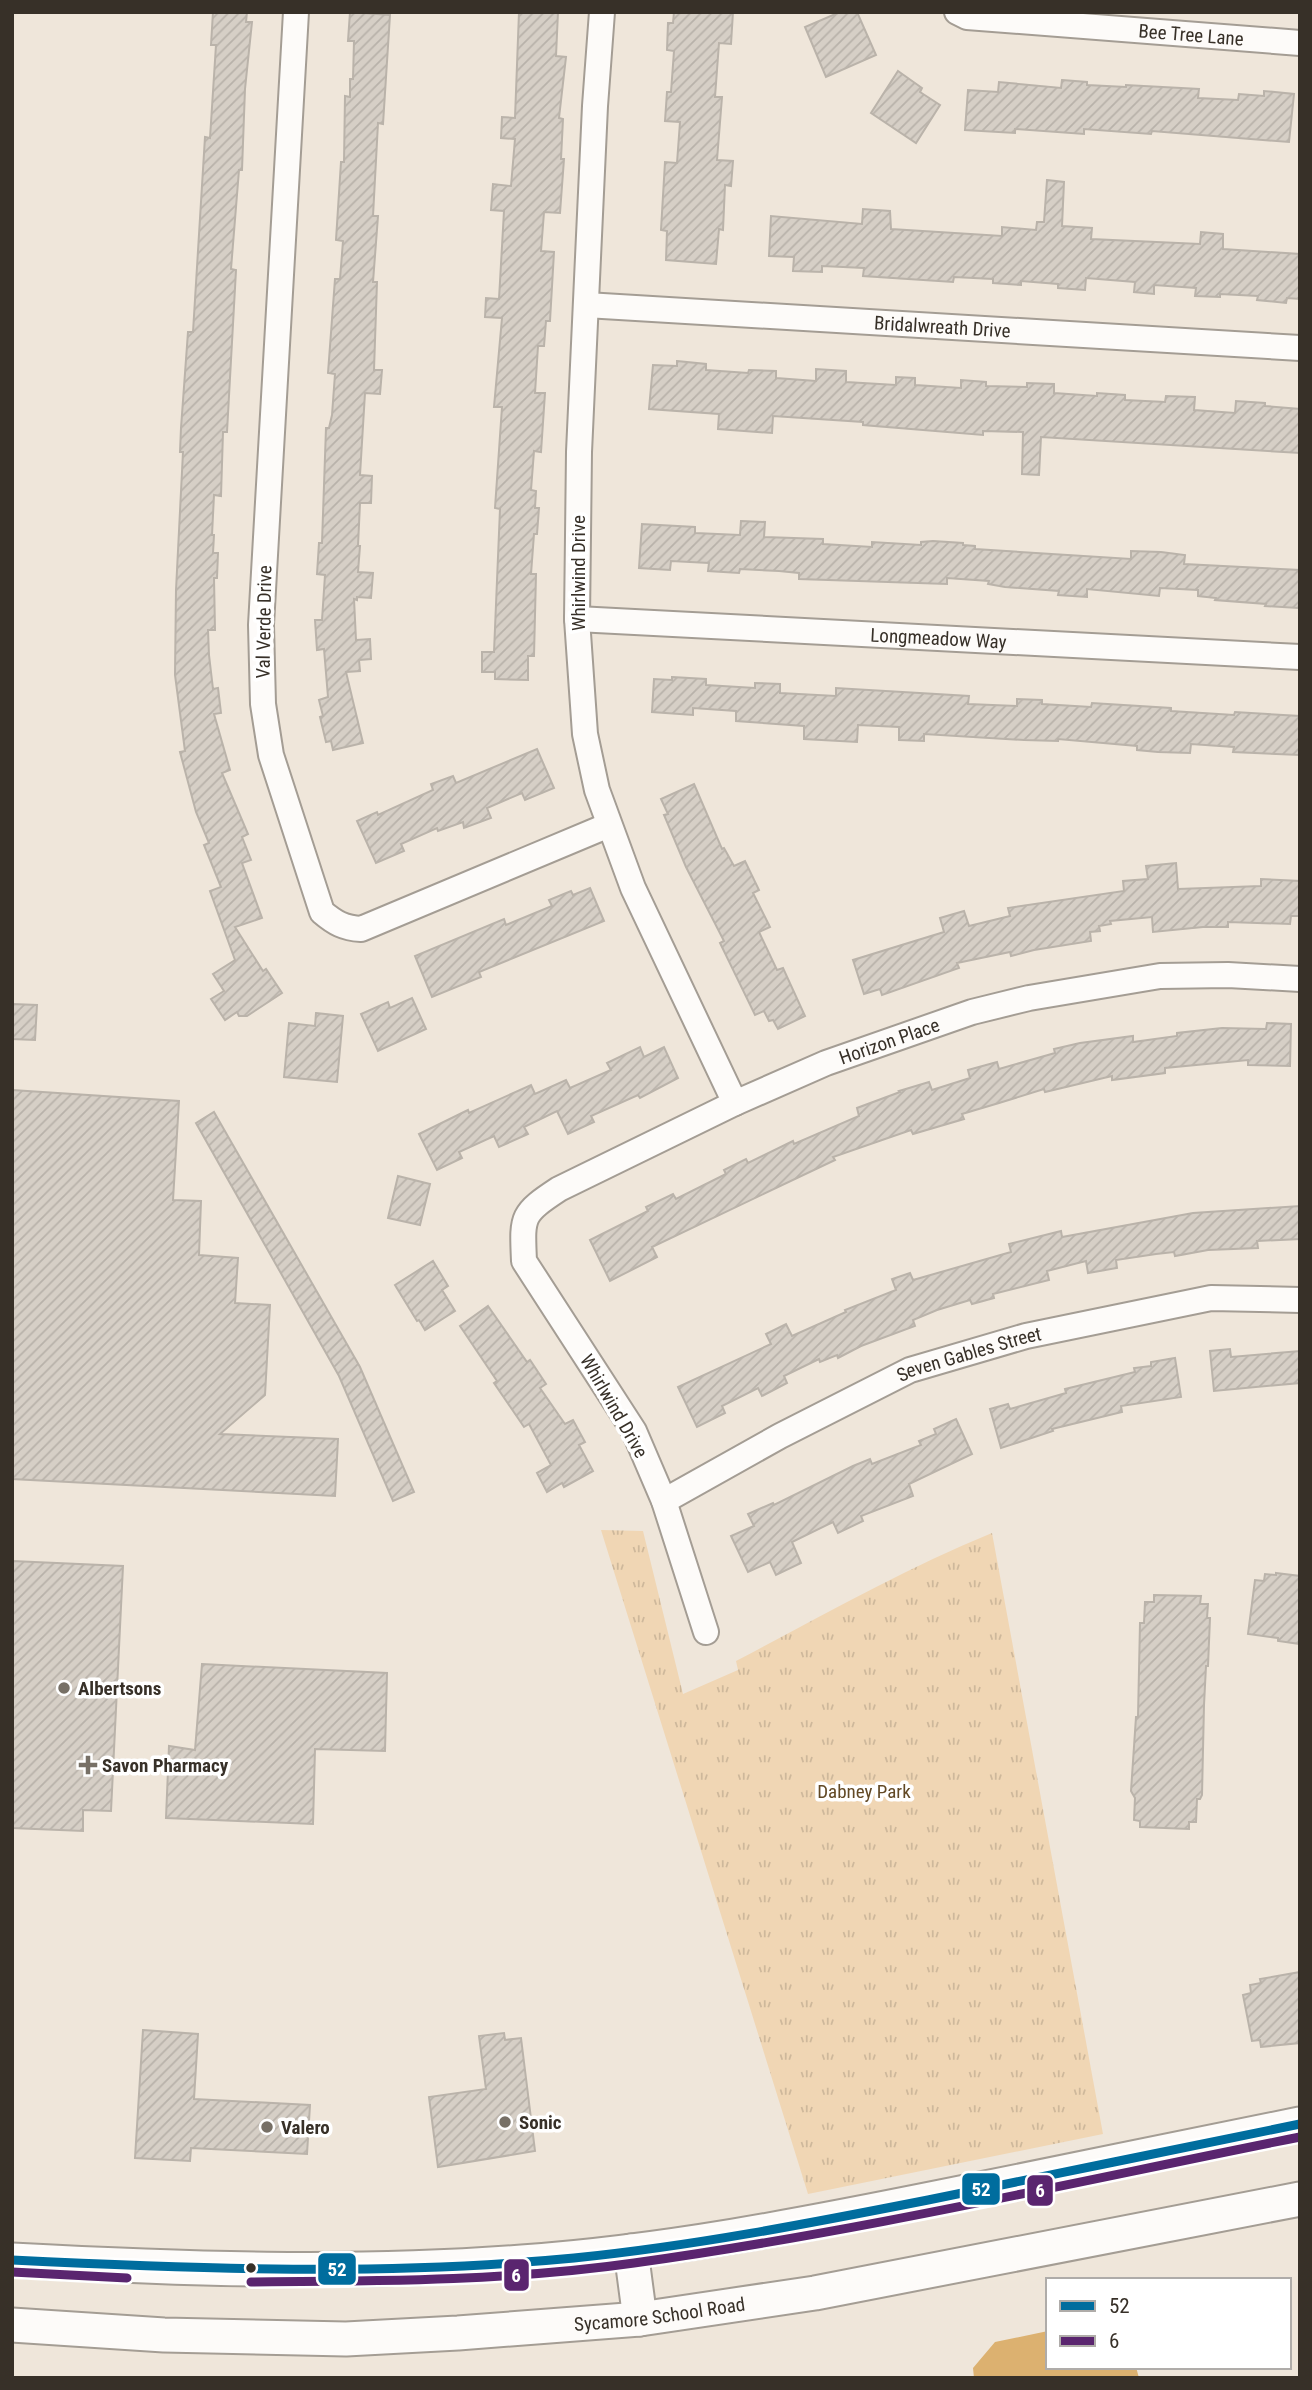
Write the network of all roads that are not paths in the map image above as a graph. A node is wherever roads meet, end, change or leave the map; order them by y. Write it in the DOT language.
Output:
graph roads {
  1 [pos="296,12"];
  2 [pos="602,12"];
  3 [pos="957,12"];
  4 [pos="1300,43"];
  5 [pos="586,305"];
  6 [pos="1300,348"];
  7 [pos="577,619"];
  8 [pos="1300,657"];
  9 [pos="608,825"];
  10 [pos="1300,979"];
  11 [pos="735,1103"];
  12 [pos="523,1229"];
  13 [pos="1300,1300"];
  14 [pos="664,1500"];
  15 [pos="706,1632"];
  16 [pos="1300,2124"];
  17 [pos="1300,2199"];
  18 [pos="631,2251"];
  19 [pos="12,2260"];
  20 [pos="640,2319"];
  21 [pos="12,2325"];
  1 -- 9 [label="street, Val Verde Drive"];
  2 -- 5 [label="street, Whirlwind Drive"];
  3 -- 4 [label="street, Bee Tree Lane"];
  5 -- 6 [label="street, Bridalwreath Drive"];
  5 -- 7 [label="street, Whirlwind Drive"];
  7 -- 8 [label="street, Longmeadow Way"];
  7 -- 9 [label="street, Whirlwind Drive"];
  9 -- 11 [label="street, Whirlwind Drive"];
  10 -- 11 [label="street, Horizon Place"];
  11 -- 12 [label="street, Horizon Place"];
  12 -- 14 [label="street, Whirlwind Drive"];
  13 -- 14 [label="street, Seven Gables Street"];
  14 -- 15 [label="street, Whirlwind Drive"];
  16 -- 18 [label="main road"];
  17 -- 20 [label="main road, Sycamore School Road"];
  18 -- 19 [label="main road"];
  18 -- 20 [label="main road"];
  20 -- 21 [label="main road, Sycamore School Road"];
}
